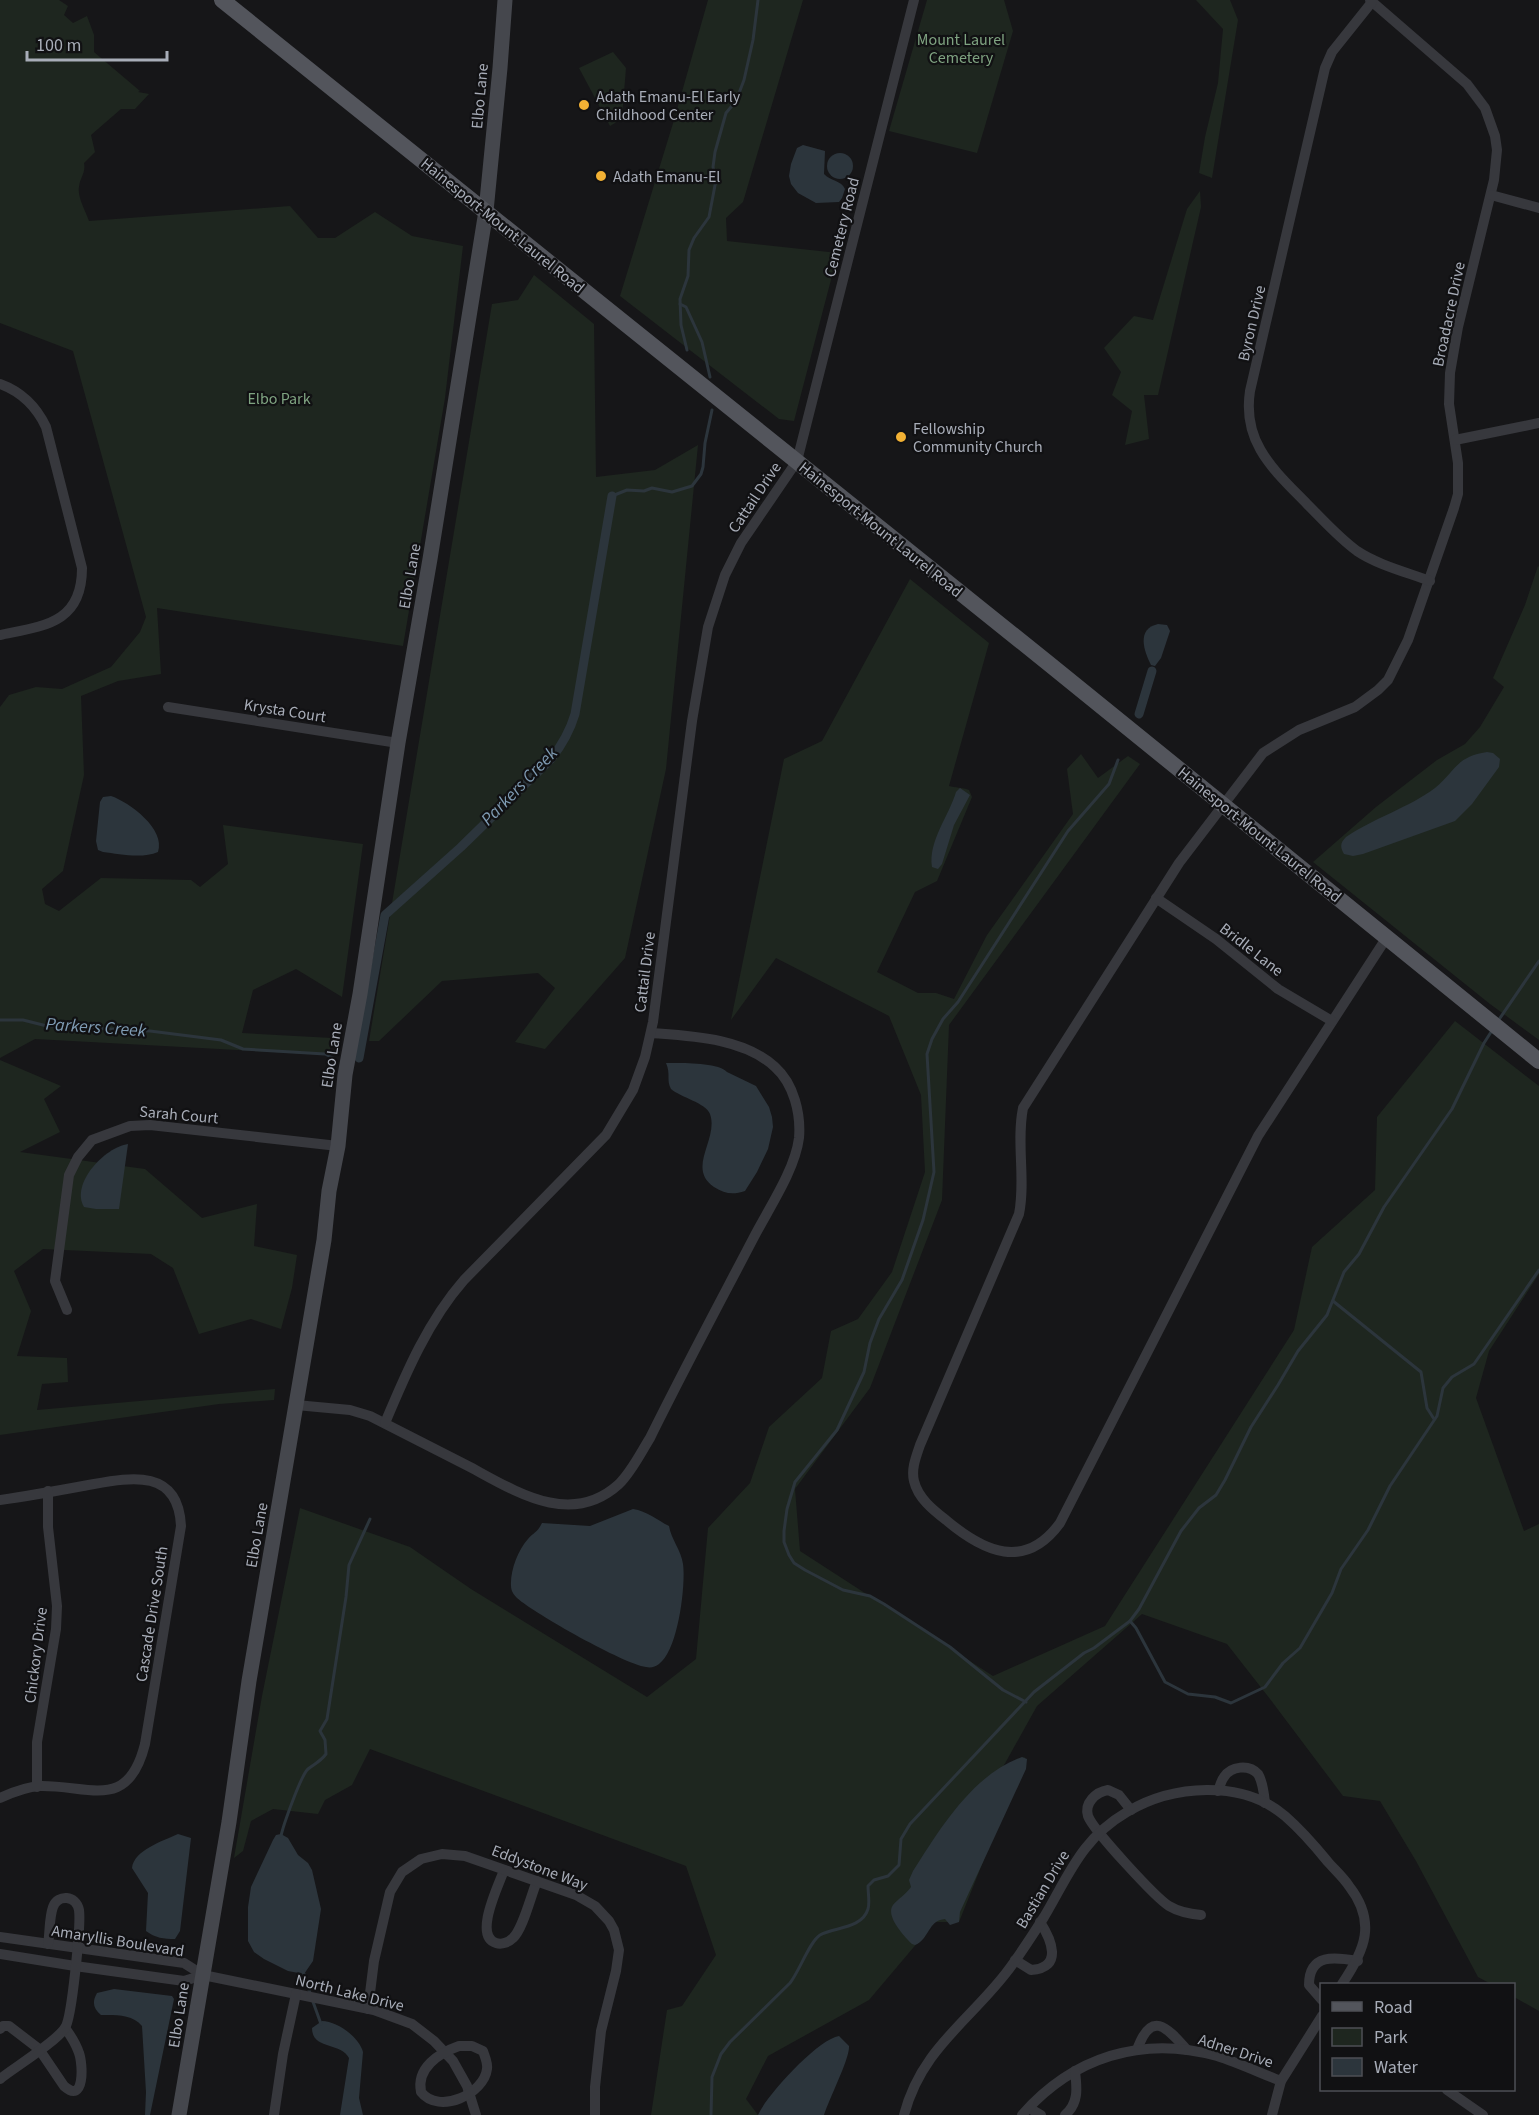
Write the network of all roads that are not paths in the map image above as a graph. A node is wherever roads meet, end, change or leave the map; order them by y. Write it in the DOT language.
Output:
graph roads {
  1 [pos="222,0"];
  2 [pos="505,0"];
  3 [pos="914,0"];
  4 [pos="1371,1"];
  5 [pos="1491,195"];
  6 [pos="1539,208"];
  7 [pos="486,212"];
  8 [pos="0,384"];
  9 [pos="1539,423"];
  10 [pos="1455,440"];
  11 [pos="797,461"];
  12 [pos="1430,581"];
  13 [pos="0,635"];
  14 [pos="168,707"];
  15 [pos="398,742"];
  16 [pos="1223,804"];
  17 [pos="1156,898"];
  18 [pos="1387,936"];
  19 [pos="1332,1021"];
  20 [pos="651,1033"];
  21 [pos="1539,1061"];
  22 [pos="338,1146"];
  23 [pos="67,1310"];
  24 [pos="296,1405"];
  25 [pos="385,1423"];
  26 [pos="48,1491"];
  27 [pos="0,1500"];
  28 [pos="37,1787"];
  29 [pos="1218,1791"];
  30 [pos="0,1798"];
  31 [pos="1265,1803"];
  32 [pos="1131,1810"];
  33 [pos="1099,1833"];
  34 [pos="504,1870"];
  35 [pos="537,1881"];
  36 [pos="1201,1914"];
  37 [pos="1040,1922"];
  38 [pos="0,1937"];
  39 [pos="48,1944"];
  40 [pos="78,1949"];
  41 [pos="0,1954"];
  42 [pos="1015,1960"];
  43 [pos="1358,1961"];
  44 [pos="75,1966"];
  45 [pos="203,1975"];
  46 [pos="1343,1983"];
  47 [pos="296,1994"];
  48 [pos="1320,1998"];
  49 [pos="368,2009"];
  50 [pos="1320,2019"];
  51 [pos="65,2028"];
  52 [pos="0,2029"];
  53 [pos="39,2049"];
  54 [pos="1137,2050"];
  55 [pos="1186,2050"];
  56 [pos="445,2052"];
  57 [pos="1075,2071"];
  58 [pos="0,2079"];
  59 [pos="1281,2081"];
  60 [pos="1452,2091"];
  61 [pos="470,2092"];
  62 [pos="1025,2111"];
  63 [pos="179,2115"];
  64 [pos="274,2115"];
  65 [pos="476,2115"];
  66 [pos="595,2115"];
  67 [pos="904,2115"];
  68 [pos="1041,2115"];
  69 [pos="1065,2115"];
  70 [pos="1272,2115"];
  71 [pos="1483,2115"];
  1 -- 7 [label="main road, Hainesport-Mount Laurel Road"];
  2 -- 7 [label="street, Elbo Lane"];
  3 -- 11 [label="street, Cemetery Road"];
  4 -- 5 [label="street, Broadacre Drive"];
  4 -- 12 [label="street, Byron Drive"];
  5 -- 6 [label="street"];
  5 -- 10 [label="street, Broadacre Drive"];
  7 -- 11 [label="main road, Hainesport-Mount Laurel Road"];
  7 -- 15 [label="street, Elbo Lane"];
  8 -- 13 [label="street"];
  9 -- 10 [label="street"];
  10 -- 12 [label="street, Broadacre Drive"];
  11 -- 16 [label="main road, Hainesport-Mount Laurel Road"];
  11 -- 20 [label="street, Cattail Drive"];
  12 -- 16 [label="street, Broadacre Drive"];
  14 -- 15 [label="street, Krysta Court"];
  15 -- 22 [label="street, Elbo Lane"];
  16 -- 17 [label="street, Broadacre Drive"];
  16 -- 18 [label="main road, Hainesport-Mount Laurel Road"];
  17 -- 19 [label="street, Bridle Lane"];
  17 -- 19 [label="street, Broadacre Drive"];
  18 -- 19 [label="street, Broadacre Drive"];
  18 -- 21 [label="main road, Hainesport-Mount Laurel Road"];
  20 -- 25 [label="street, Cattail Drive"];
  20 -- 25 [label="street"];
  22 -- 23 [label="street, Sarah Court"];
  22 -- 24 [label="street, Elbo Lane"];
  24 -- 25 [label="street"];
  24 -- 45 [label="street, Elbo Lane"];
  26 -- 27 [label="street, Cascade Drive South"];
  26 -- 28 [label="street, Chickory Drive"];
  26 -- 28 [label="street, Cascade Drive South"];
  28 -- 30 [label="street, Cascade Drive South"];
  29 -- 31 [label="street, Bastian Drive"];
  29 -- 31 [label="street"];
  29 -- 32 [label="street, Bastian Drive"];
  31 -- 43 [label="street, Bastian Drive"];
  32 -- 33 [label="street, Bastian Drive"];
  32 -- 33 [label="street"];
  33 -- 36 [label="street"];
  33 -- 37 [label="street, Bastian Drive"];
  34 -- 35 [label="street, Eddystone Way"];
  34 -- 35 [label="street"];
  34 -- 49 [label="street, Eddystone Way"];
  35 -- 66 [label="street, Eddystone Way"];
  37 -- 42 [label="street, Bastian Drive"];
  37 -- 42 [label="street"];
  38 -- 39 [label="street, Amaryllis Boulevard"];
  39 -- 40 [label="street, Amaryllis Boulevard"];
  39 -- 40 [label="street"];
  40 -- 44 [label="street"];
  40 -- 45 [label="street, Amaryllis Boulevard"];
  41 -- 44 [label="street, Amaryllis Boulevard"];
  42 -- 67 [label="street, Bastian Drive"];
  43 -- 46 [label="street, Bastian Drive"];
  43 -- 48 [label="street"];
  44 -- 45 [label="street, Amaryllis Boulevard"];
  44 -- 51 [label="street"];
  45 -- 47 [label="street, North Lake Drive"];
  45 -- 63 [label="street, Elbo Lane"];
  47 -- 49 [label="street, North Lake Drive"];
  47 -- 64 [label="street"];
  49 -- 56 [label="street, North Lake Drive"];
  50 -- 59 [label="street"];
  51 -- 53 [label="street"];
  51 -- 53 [label="street"];
  52 -- 53 [label="street"];
  53 -- 58 [label="street"];
  54 -- 55 [label="street, Adner Drive"];
  54 -- 55 [label="street"];
  54 -- 57 [label="street, Adner Drive"];
  55 -- 59 [label="street, Adner Drive"];
  56 -- 61 [label="street, North Lake Drive"];
  56 -- 61 [label="street"];
  56 -- 61 [label="street"];
  57 -- 62 [label="street, Adner Drive"];
  57 -- 69 [label="street"];
  59 -- 70 [label="street"];
  60 -- 71 [label="street"];
  61 -- 65 [label="street, North Lake Drive"];
  62 -- 68 [label="street"];
}
